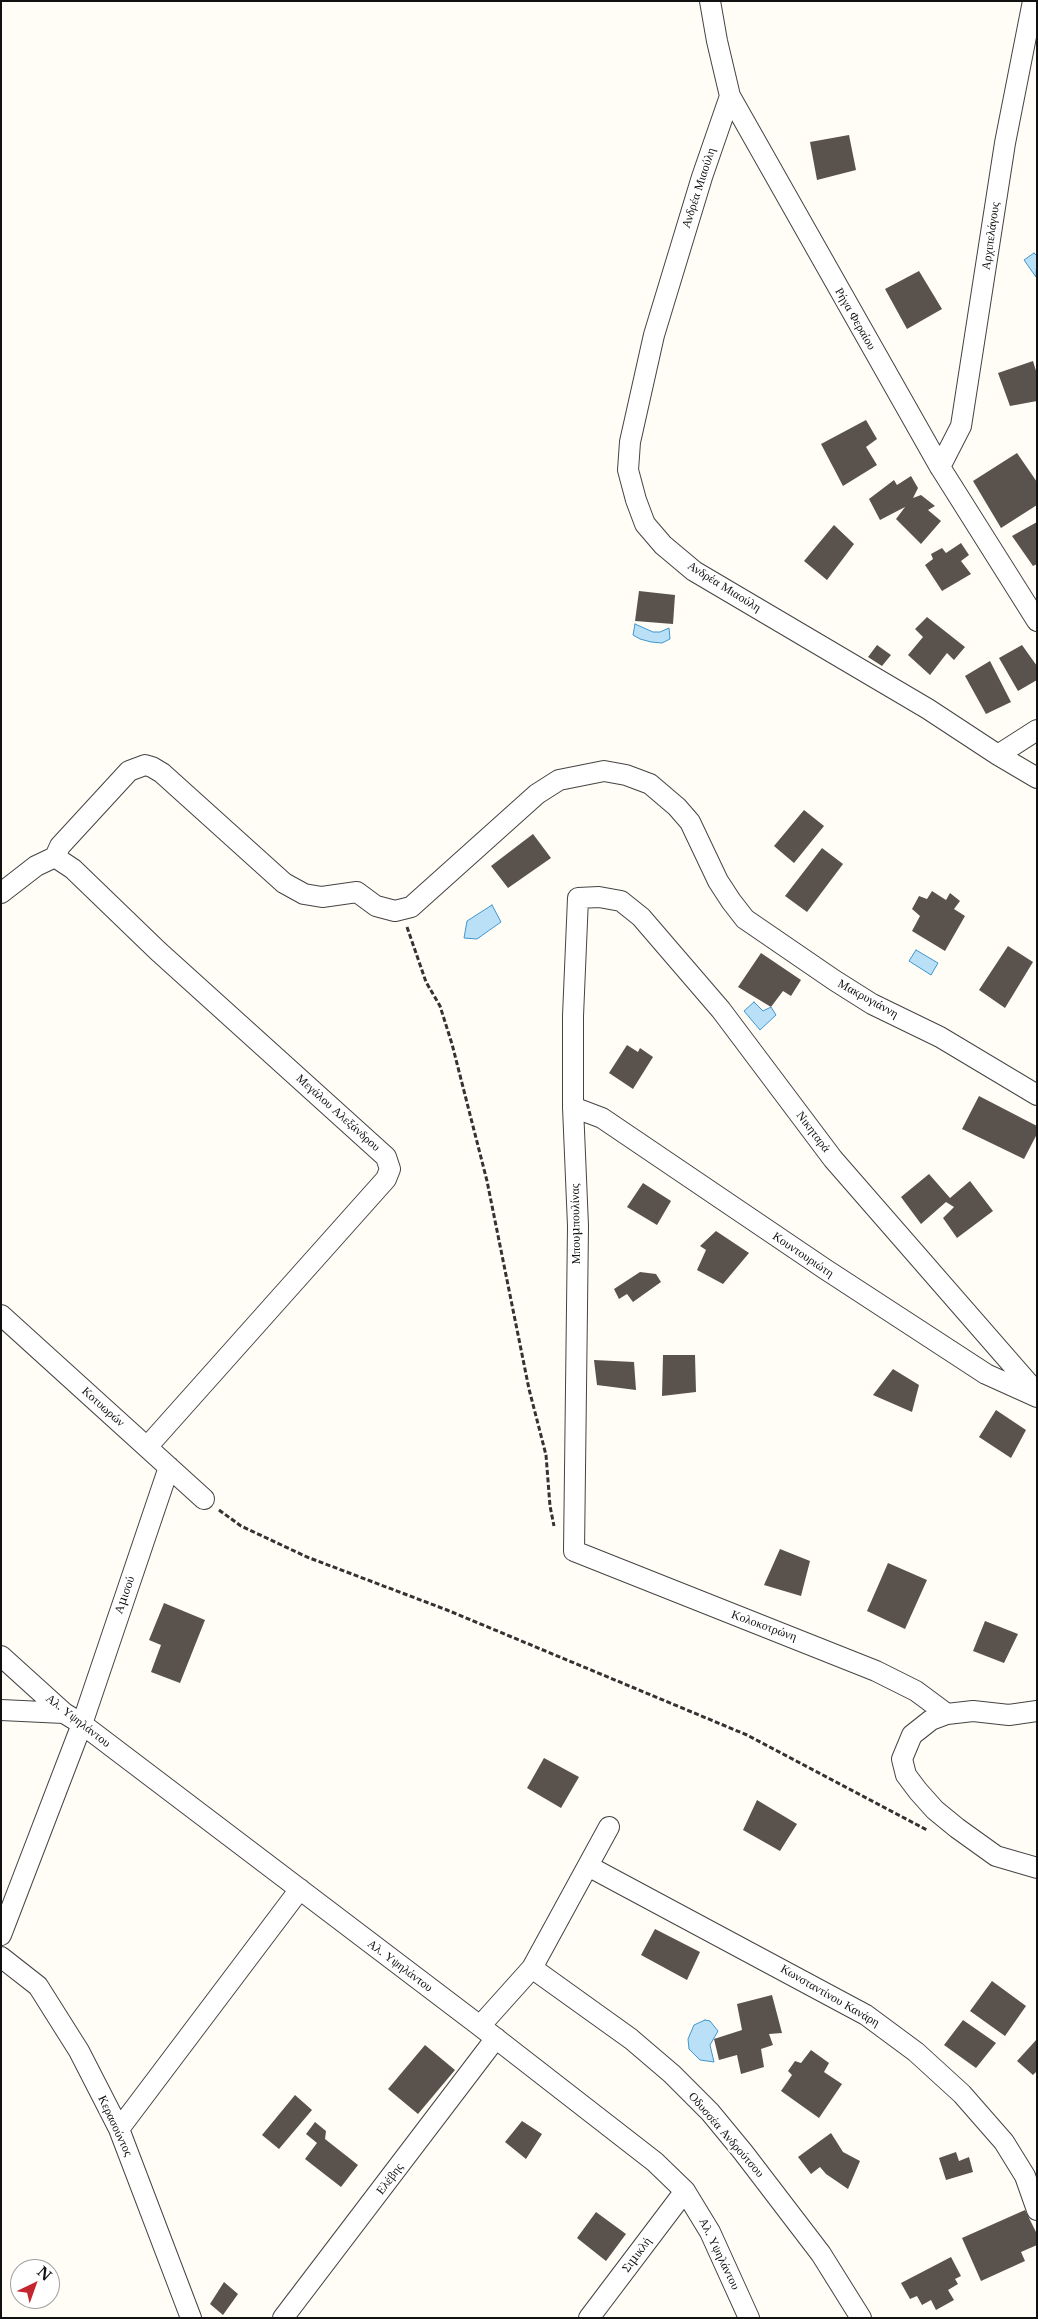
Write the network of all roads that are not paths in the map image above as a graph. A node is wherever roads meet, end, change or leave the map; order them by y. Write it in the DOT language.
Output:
graph roads {
  1 [pos="710,1"];
  2 [pos="1033,1"];
  3 [pos="730,96"];
  4 [pos="940,467"];
  5 [pos="1037,621"];
  6 [pos="1037,730"];
  7 [pos="998,755"];
  8 [pos="1037,778"];
  9 [pos="54,857"];
  10 [pos="1,893"];
  11 [pos="578,898"];
  12 [pos="1037,1095"];
  13 [pos="573,1108"];
  14 [pos="1,1315"];
  15 [pos="1037,1393"];
  16 [pos="1037,1397"];
  17 [pos="147,1447"];
  18 [pos="169,1467"];
  19 [pos="204,1499"];
  20 [pos="574,1551"];
  21 [pos="1,1656"];
  22 [pos="1,1710"];
  23 [pos="1037,1711"];
  24 [pos="64,1713"];
  25 [pos="946,1714"];
  26 [pos="82,1724"];
  27 [pos="609,1827"];
  28 [pos="588,1866"];
  29 [pos="1037,1868"];
  30 [pos="300,1889"];
  31 [pos="1,1935"];
  32 [pos="1,1957"];
  33 [pos="532,1968"];
  34 [pos="480,2026"];
  35 [pos="496,2038"];
  36 [pos="119,2129"];
  37 [pos="685,2192"];
  38 [pos="1037,2210"];
  39 [pos="191,2318"];
  40 [pos="283,2318"];
  41 [pos="589,2318"];
  42 [pos="749,2318"];
  43 [pos="860,2318"];
  1 -- 3 [label="street, Ρήγα Φεραίου"];
  2 -- 4 [label="street, Αρχιπελάγους"];
  3 -- 4 [label="street, Ρήγα Φεραίου"];
  3 -- 7 [label="street, Ανδρέα Μιαούλη"];
  4 -- 5 [label="street, Ρήγα Φεραίου"];
  6 -- 7 [label="street"];
  7 -- 8 [label="street, Ανδρέα Μιαούλη"];
  9 -- 10 [label="street"];
  9 -- 12 [label="street, Μακρυγιάννη"];
  9 -- 17 [label="street, Μεγάλου Αλεξάνδρου"];
  11 -- 13 [label="street, Μπουμπουλίνας"];
  11 -- 15 [label="street, Νικηταρά"];
  13 -- 16 [label="street, Κουντουριώτη"];
  13 -- 20 [label="street, Μπουμπουλίνας"];
  14 -- 17 [label="street, Κοτυωρών"];
  17 -- 18 [label="street, Κοτυωρών"];
  18 -- 19 [label="street, Κοτυωρών"];
  18 -- 26 [label="street, Αμισού"];
  20 -- 25 [label="street, Κολοκοτρώνη"];
  21 -- 24 [label="street, Αλ. Υψηλάντου"];
  22 -- 24 [label="street"];
  23 -- 25 [label="street"];
  24 -- 26 [label="street, Αλ. Υψηλάντου"];
  25 -- 29 [label="street"];
  26 -- 30 [label="street, Αλ. Υψηλάντου"];
  26 -- 31 [label="street, Αμισού"];
  27 -- 28 [label="street"];
  28 -- 33 [label="street"];
  28 -- 38 [label="street, Κωνσταντίνου Κανάρη"];
  30 -- 34 [label="street, Αλ. Υψηλάντου"];
  30 -- 36 [label="street"];
  32 -- 36 [label="street, Κερασούντος"];
  33 -- 34 [label="street"];
  33 -- 43 [label="street, Οδυσσέα Ανδρούτσου"];
  34 -- 35 [label="street, Αλ. Υψηλάντου"];
  35 -- 37 [label="street, Αλ. Υψηλάντου"];
  35 -- 40 [label="street, Ελέβης"];
  36 -- 39 [label="street, Κερασούντος"];
  37 -- 41 [label="street, Σιμικλή"];
  37 -- 42 [label="street, Αλ. Υψηλάντου"];
}
